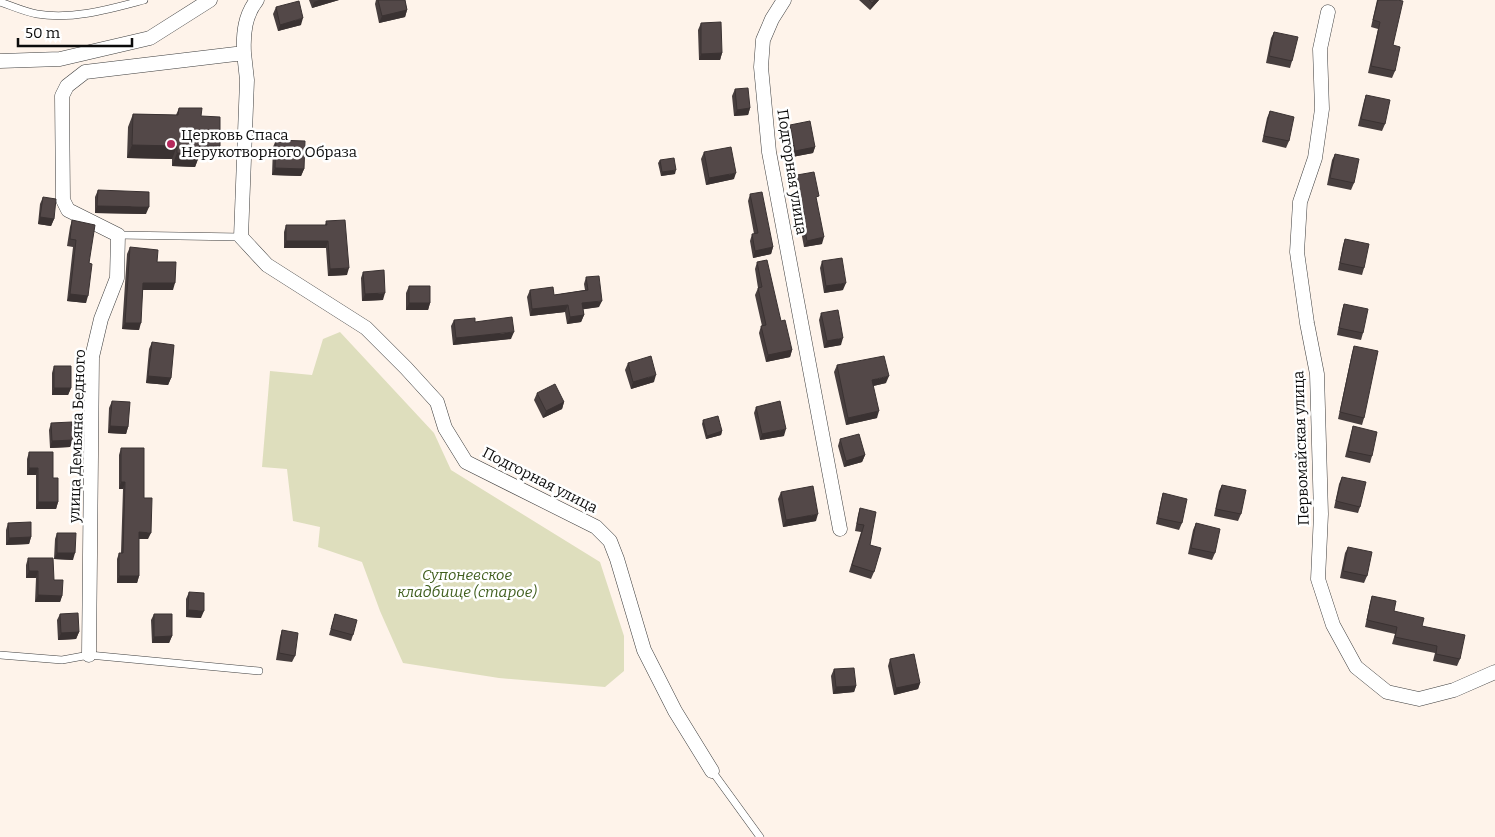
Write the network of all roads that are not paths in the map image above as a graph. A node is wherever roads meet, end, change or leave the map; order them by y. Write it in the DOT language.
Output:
graph roads {
  1 [pos="144,0"];
  2 [pos="210,0"];
  3 [pos="257,0"];
  4 [pos="784,0"];
  5 [pos="0,2"];
  6 [pos="1328,12"];
  7 [pos="244,52"];
  8 [pos="0,61"];
  9 [pos="118,235"];
  10 [pos="241,237"];
  11 [pos="840,530"];
  12 [pos="0,655"];
  13 [pos="89,655"];
  14 [pos="260,671"];
  15 [pos="1495,672"];
  16 [pos="712,771"];
  17 [pos="760,837"];
  1 -- 5 [label="lane"];
  2 -- 8 [label="street"];
  3 -- 7 [label="street"];
  4 -- 11 [label="street, Подгорная улица"];
  6 -- 15 [label="street, Первомайская улица"];
  7 -- 9 [label="street"];
  7 -- 10 [label="street"];
  9 -- 10 [label="lane"];
  9 -- 13 [label="street, улица Демьяна Бедного"];
  10 -- 16 [label="street, Подгорная улица"];
  12 -- 13 [label="lane"];
  13 -- 14 [label="lane"];
  16 -- 17 [label="lane"];
}
